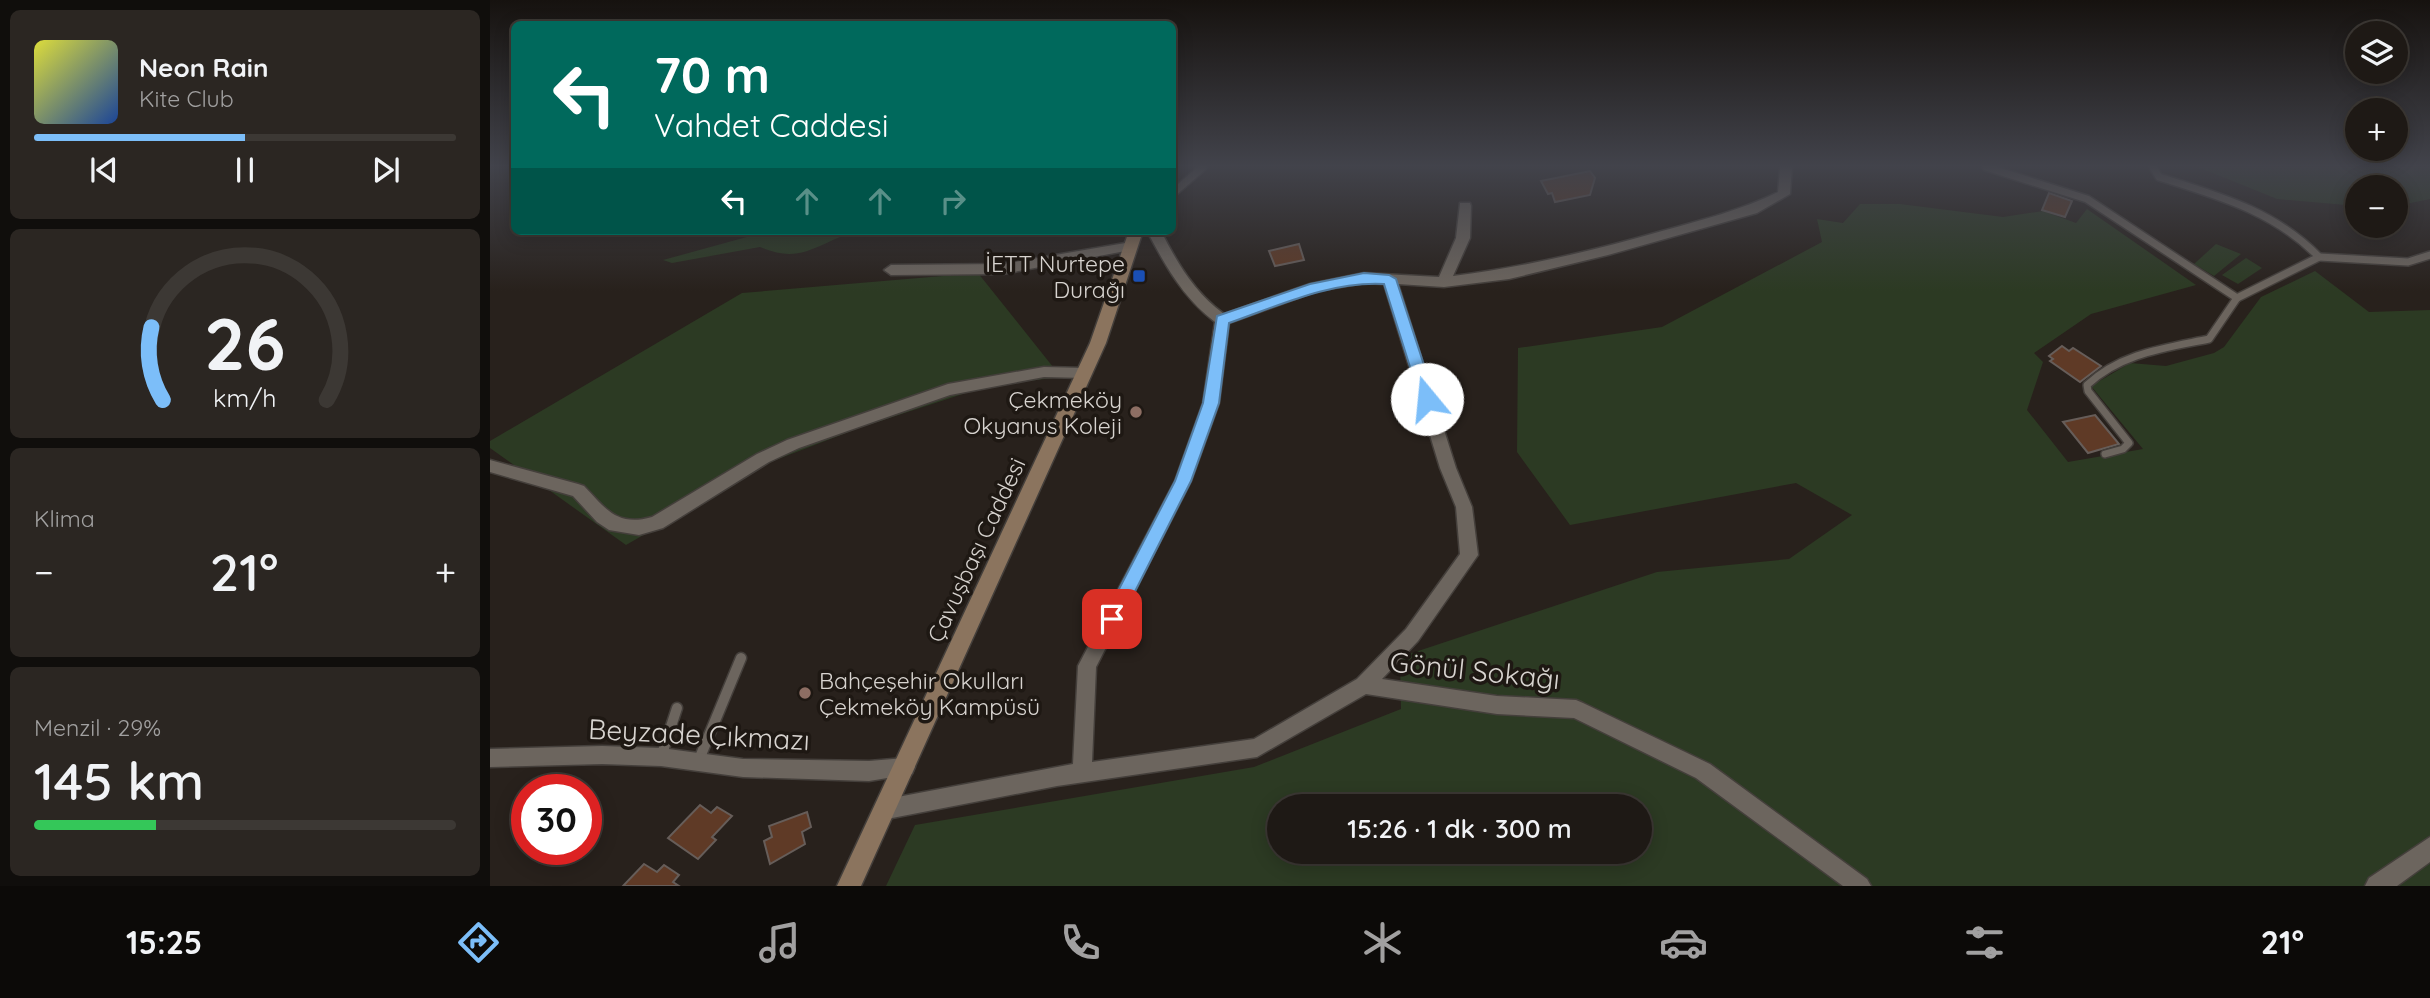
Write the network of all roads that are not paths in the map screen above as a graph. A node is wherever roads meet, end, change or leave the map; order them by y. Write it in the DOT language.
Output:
graph roads {
  1 [pos="1465,208"];
  2 [pos="1755,208"];
  3 [pos="2101,208"];
  4 [pos="2257,208"];
  5 [pos="1156,235"];
  6 [pos="1133,239"];
  7 [pos="2430,255"];
  8 [pos="2319,257"];
  9 [pos="891,270"];
  10 [pos="1389,279"];
  11 [pos="1444,282"];
  12 [pos="2237,298"];
  13 [pos="1222,320"];
  14 [pos="1085,373"];
  15 [pos="2105,454"];
  16 [pos="490,466"];
  17 [pos="741,658"];
  18 [pos="1364,685"];
  19 [pos="677,708"];
  20 [pos="490,758"];
  21 [pos="661,758"];
  22 [pos="698,762"];
  23 [pos="905,767"];
  24 [pos="1082,773"];
  25 [pos="887,809"];
  26 [pos="2430,848"];
  27 [pos="849,886"];
  28 [pos="1860,886"];
  29 [pos="2377,886"];
  1 -- 11 [label="street"];
  2 -- 11 [label="street"];
  3 -- 12 [label="lane"];
  4 -- 8 [label="lane"];
  5 -- 13 [label="street"];
  6 -- 9 [label="street"];
  6 -- 14 [label="main road, Çavuşbaşı Caddesi"];
  7 -- 8 [label="lane"];
  8 -- 12 [label="lane"];
  10 -- 11 [label="street"];
  10 -- 13 [label="street"];
  10 -- 18 [label="street"];
  12 -- 15 [label="lane"];
  13 -- 24 [label="street"];
  14 -- 16 [label="street"];
  14 -- 23 [label="main road, Çavuşbaşı Caddesi"];
  17 -- 22 [label="lane"];
  18 -- 24 [label="street, Gönül Sokağı"];
  18 -- 28 [label="street, Gönül Sokağı"];
  19 -- 21 [label="lane"];
  20 -- 21 [label="street, Beyzade Çıkmazı"];
  21 -- 22 [label="street, Beyzade Çıkmazı"];
  22 -- 23 [label="street, Beyzade Çıkmazı"];
  23 -- 25 [label="main road, Çavuşbaşı Caddesi"];
  24 -- 25 [label="street, Gönül Sokağı"];
  25 -- 27 [label="main road, Çavuşbaşı Caddesi"];
  26 -- 29 [label="street"];
}
